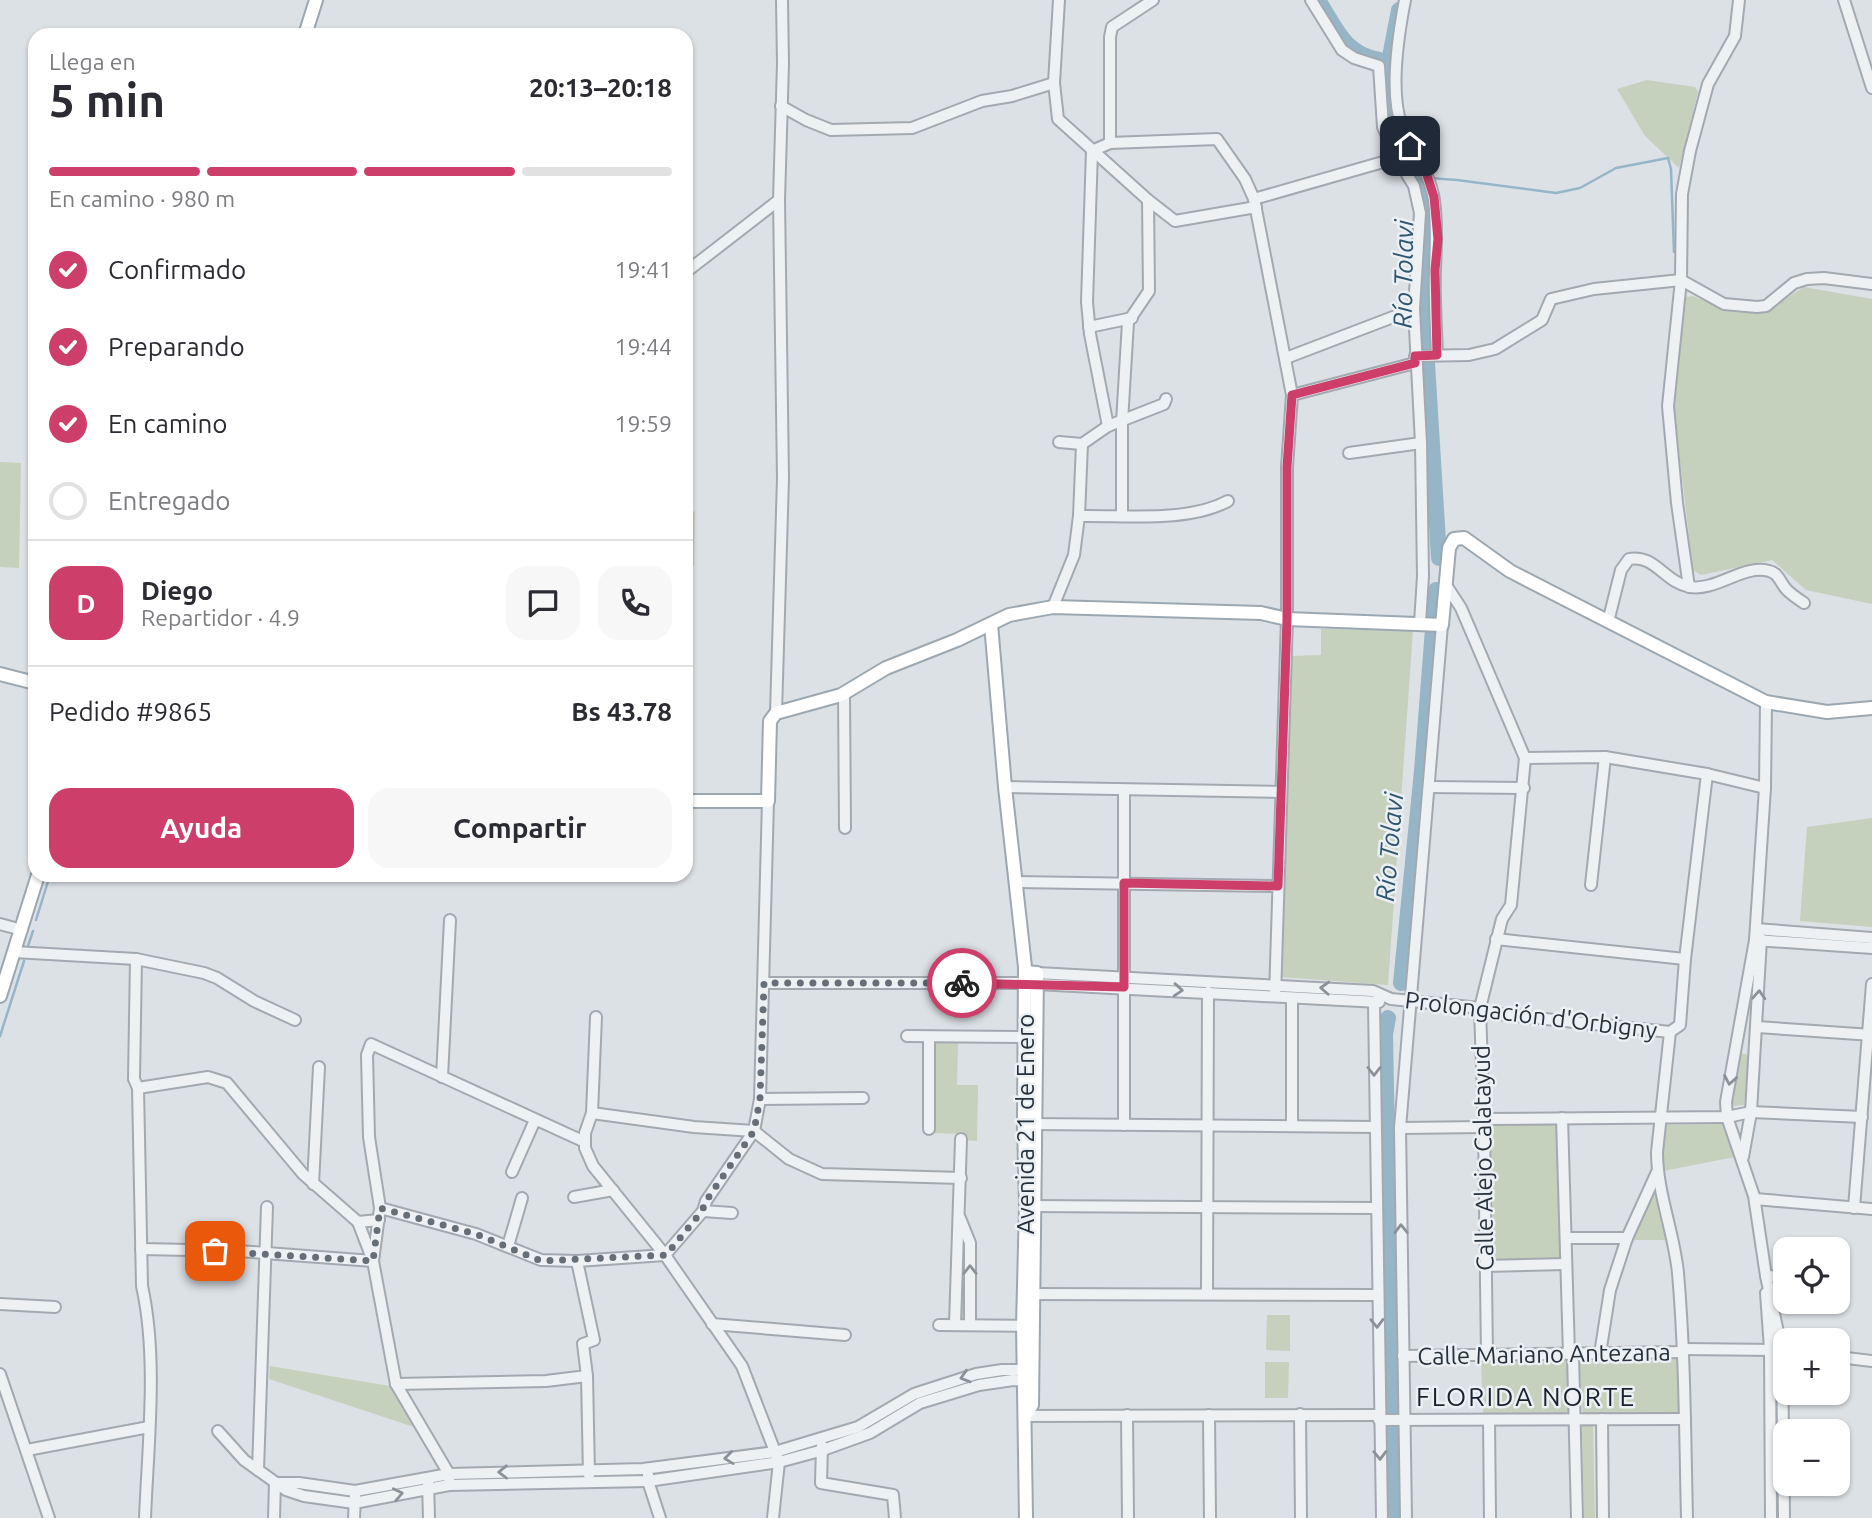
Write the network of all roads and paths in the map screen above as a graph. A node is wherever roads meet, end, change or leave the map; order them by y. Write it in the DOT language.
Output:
graph roads {
  1 [pos="316,0"];
  2 [pos="782,0"];
  3 [pos="1059,0"];
  4 [pos="1153,0"];
  5 [pos="1311,0"];
  6 [pos="1405,0"];
  7 [pos="1739,0"];
  8 [pos="1844,0"];
  9 [pos="307,28"];
  10 [pos="1054,83"];
  11 [pos="1872,88"];
  12 [pos="781,106"];
  13 [pos="1110,143"];
  14 [pos="1092,151"];
  15 [pos="1396,158"];
  16 [pos="779,200"];
  17 [pos="1148,200"];
  18 [pos="1255,203"];
  19 [pos="693,267"];
  20 [pos="1681,280"];
  21 [pos="1872,284"];
  22 [pos="1414,309"];
  23 [pos="1132,318"];
  24 [pos="1089,327"];
  25 [pos="1437,355"];
  26 [pos="1286,358"];
  27 [pos="1415,359"];
  28 [pos="1292,395"];
  29 [pos="1166,399"];
  30 [pos="1122,422"];
  31 [pos="1108,426"];
  32 [pos="1059,442"];
  33 [pos="1421,443"];
  34 [pos="1082,444"];
  35 [pos="1349,453"];
  36 [pos="1228,501"];
  37 [pos="1122,515"];
  38 [pos="1079,516"];
  39 [pos="1423,576"];
  40 [pos="1446,581"];
  41 [pos="1689,587"];
  42 [pos="1804,603"];
  43 [pos="1053,607"];
  44 [pos="1287,619"];
  45 [pos="1608,622"];
  46 [pos="990,624"];
  47 [pos="1420,624"];
  48 [pos="1442,625"];
  49 [pos="0,674"];
  50 [pos="28,681"];
  51 [pos="844,693"];
  52 [pos="1766,702"];
  53 [pos="1872,708"];
  54 [pos="776,713"];
  55 [pos="1605,757"];
  56 [pos="1525,758"];
  57 [pos="1707,774"];
  58 [pos="1005,787"];
  59 [pos="1429,787"];
  60 [pos="1524,788"];
  61 [pos="1765,788"];
  62 [pos="1124,790"];
  63 [pos="1281,792"];
  64 [pos="693,801"];
  65 [pos="768,801"];
  66 [pos="845,828"];
  67 [pos="36,882"];
  68 [pos="1017,882"];
  69 [pos="1124,883"];
  70 [pos="1591,885"];
  71 [pos="1278,886"];
  72 [pos="450,920"];
  73 [pos="0,924"];
  74 [pos="22,930"];
  75 [pos="1759,935"];
  76 [pos="1872,938"];
  77 [pos="1496,939"];
  78 [pos="1872,947"];
  79 [pos="14,952"];
  80 [pos="136,959"];
  81 [pos="1685,959"];
  82 [pos="1031,978"];
  83 [pos="1124,981"];
  84 [pos="764,983"];
  85 [pos="1872,984"];
  86 [pos="1275,990"];
  87 [pos="1208,992"];
  88 [pos="0,996"];
  89 [pos="1292,998"];
  90 [pos="1391,999"];
  91 [pos="1410,1000"];
  92 [pos="1374,1003"];
  93 [pos="1480,1008"];
  94 [pos="596,1017"];
  95 [pos="295,1020"];
  96 [pos="1757,1027"];
  97 [pos="1670,1032"];
  98 [pos="1870,1035"];
  99 [pos="907,1036"];
  100 [pos="929,1037"];
  101 [pos="1024,1037"];
  102 [pos="1736,1043"];
  103 [pos="1755,1045"];
  104 [pos="319,1067"];
  105 [pos="442,1077"];
  106 [pos="138,1088"];
  107 [pos="863,1098"];
  108 [pos="760,1099"];
  109 [pos="1751,1112"];
  110 [pos="592,1113"];
  111 [pos="1727,1117"];
  112 [pos="1862,1117"];
  113 [pos="1562,1118"];
  114 [pos="1661,1118"];
  115 [pos="535,1120"];
  116 [pos="1484,1123"];
  117 [pos="1029,1124"];
  118 [pos="1124,1125"];
  119 [pos="1208,1125"];
  120 [pos="1292,1126"];
  121 [pos="1375,1127"];
  122 [pos="1400,1128"];
  123 [pos="929,1129"];
  124 [pos="754,1131"];
  125 [pos="961,1139"];
  126 [pos="585,1142"];
  127 [pos="1743,1160"];
  128 [pos="512,1172"];
  129 [pos="1657,1172"];
  130 [pos="961,1178"];
  131 [pos="313,1184"];
  132 [pos="613,1190"];
  133 [pos="574,1197"];
  134 [pos="522,1198"];
  135 [pos="1755,1199"];
  136 [pos="1030,1206"];
  137 [pos="267,1207"];
  138 [pos="1208,1208"];
  139 [pos="1376,1208"];
  140 [pos="1854,1208"];
  141 [pos="1872,1209"];
  142 [pos="702,1211"];
  143 [pos="732,1213"];
  144 [pos="380,1214"];
  145 [pos="960,1217"];
  146 [pos="359,1222"];
  147 [pos="1566,1238"];
  148 [pos="1627,1238"];
  149 [pos="508,1246"];
  150 [pos="141,1249"];
  151 [pos="265,1253"];
  152 [pos="666,1255"];
  153 [pos="373,1261"];
  154 [pos="577,1261"];
  155 [pos="1566,1264"];
  156 [pos="1485,1266"];
  157 [pos="1766,1276"];
  158 [pos="1773,1276"];
  159 [pos="1029,1294"];
  160 [pos="1207,1294"];
  161 [pos="1377,1295"];
  162 [pos="0,1304"];
  163 [pos="55,1307"];
  164 [pos="712,1324"];
  165 [pos="939,1325"];
  166 [pos="955,1325"];
  167 [pos="970,1325"];
  168 [pos="1028,1326"];
  169 [pos="1778,1328"];
  170 [pos="845,1335"];
  171 [pos="1770,1349"];
  172 [pos="1773,1350"];
  173 [pos="1684,1351"];
  174 [pos="1600,1353"];
  175 [pos="1571,1354"];
  176 [pos="1487,1355"];
  177 [pos="1403,1356"];
  178 [pos="1850,1358"];
  179 [pos="1872,1361"];
  180 [pos="0,1374"];
  181 [pos="1028,1375"];
  182 [pos="587,1376"];
  183 [pos="396,1384"];
  184 [pos="1300,1414"];
  185 [pos="1127,1415"];
  186 [pos="1209,1415"];
  187 [pos="1025,1416"];
  188 [pos="1379,1418"];
  189 [pos="1575,1419"];
  190 [pos="1602,1419"];
  191 [pos="1685,1419"];
  192 [pos="1404,1420"];
  193 [pos="1489,1420"];
  194 [pos="149,1427"];
  195 [pos="218,1432"];
  196 [pos="822,1445"];
  197 [pos="27,1450"];
  198 [pos="777,1457"];
  199 [pos="649,1469"];
  200 [pos="258,1470"];
  201 [pos="589,1476"];
  202 [pos="449,1479"];
  203 [pos="648,1481"];
  204 [pos="428,1482"];
  205 [pos="275,1483"];
  206 [pos="1784,1496"];
  207 [pos="355,1497"];
  208 [pos="49,1518"];
  209 [pos="145,1518"];
  210 [pos="274,1518"];
  211 [pos="354,1518"];
  212 [pos="429,1518"];
  213 [pos="660,1518"];
  214 [pos="773,1518"];
  215 [pos="895,1518"];
  216 [pos="1026,1518"];
  217 [pos="1128,1518"];
  218 [pos="1210,1518"];
  219 [pos="1301,1518"];
  220 [pos="1382,1518"];
  221 [pos="1406,1518"];
  222 [pos="1490,1518"];
  223 [pos="1577,1518"];
  224 [pos="1603,1518"];
  225 [pos="1688,1518"];
  226 [pos="1771,1518"];
  227 [pos="1784,1518"];
  1 -- 9 [label="main road"];
  2 -- 12 [label="street"];
  3 -- 10 [label="street"];
  4 -- 13 [label="street"];
  5 -- 15 [label="street"];
  6 -- 25 [label="street"];
  7 -- 20 [label="street"];
  8 -- 11 [label="street"];
  10 -- 12 [label="street"];
  10 -- 14 [label="street"];
  12 -- 16 [label="street"];
  13 -- 14 [label="street"];
  13 -- 18 [label="street"];
  14 -- 17 [label="street"];
  14 -- 24 [label="street"];
  15 -- 18 [label="street"];
  15 -- 22 [label="street"];
  16 -- 19 [label="street"];
  16 -- 54 [label="street"];
  17 -- 18 [label="street"];
  17 -- 23 [label="street"];
  18 -- 26 [label="street"];
  20 -- 21 [label="street"];
  20 -- 25 [label="street"];
  20 -- 41 [label="street"];
  22 -- 26 [label="street"];
  22 -- 27 [label="street"];
  23 -- 24 [label="street"];
  23 -- 30 [label="street"];
  24 -- 31 [label="street"];
  25 -- 27 [label="street"];
  26 -- 28 [label="street"];
  27 -- 28 [label="street"];
  27 -- 33 [label="street"];
  28 -- 44 [label="street"];
  29 -- 30 [label="street"];
  30 -- 31 [label="street"];
  30 -- 37 [label="street"];
  31 -- 34 [label="street"];
  32 -- 34 [label="street"];
  33 -- 35 [label="street"];
  33 -- 39 [label="street"];
  34 -- 38 [label="street"];
  36 -- 37 [label="street"];
  37 -- 38 [label="street"];
  38 -- 43 [label="street"];
  39 -- 40 [label="street"];
  39 -- 47 [label="street"];
  40 -- 45 [label="main road"];
  40 -- 48 [label="main road"];
  40 -- 56 [label="street"];
  41 -- 42 [label="street"];
  41 -- 45 [label="street"];
  43 -- 44 [label="main road"];
  43 -- 46 [label="main road"];
  44 -- 47 [label="main road"];
  44 -- 63 [label="street"];
  45 -- 52 [label="main road"];
  46 -- 51 [label="main road"];
  46 -- 58 [label="main road, Avenida 21 de Enero"];
  47 -- 48 [label="main road"];
  48 -- 59 [label="street"];
  49 -- 50 [label="main road"];
  51 -- 54 [label="main road"];
  51 -- 66 [label="street"];
  52 -- 53 [label="main road"];
  52 -- 61 [label="street"];
  54 -- 65 [label="main road"];
  55 -- 56 [label="street"];
  55 -- 57 [label="street"];
  55 -- 70 [label="street"];
  56 -- 60 [label="street, Calle Alejo Calatayud"];
  57 -- 61 [label="street"];
  57 -- 81 [label="street"];
  58 -- 62 [label="street"];
  58 -- 68 [label="main road, Avenida 21 de Enero"];
  59 -- 60 [label="street"];
  59 -- 91 [label="street"];
  60 -- 77 [label="street, Calle Alejo Calatayud"];
  61 -- 75 [label="street"];
  62 -- 63 [label="street"];
  62 -- 69 [label="street"];
  63 -- 71 [label="street"];
  64 -- 65 [label="main road"];
  65 -- 84 [label="street"];
  67 -- 74 [label="main road"];
  68 -- 69 [label="street"];
  68 -- 82 [label="main road, Avenida 21 de Enero"];
  69 -- 71 [label="street"];
  69 -- 83 [label="street"];
  71 -- 86 [label="street"];
  72 -- 105 [label="street"];
  73 -- 74 [label="street"];
  74 -- 79 [label="main road"];
  75 -- 76 [label="street"];
  75 -- 78 [label="street"];
  96 -- 75 [label="street, one-way"];
  75 -- 102 [label="street"];
  77 -- 81 [label="street"];
  77 -- 93 [label="street, Calle Alejo Calatayud"];
  79 -- 80 [label="street"];
  79 -- 88 [label="main road"];
  80 -- 95 [label="street"];
  80 -- 106 [label="street"];
  81 -- 97 [label="street"];
  82 -- 83 [label="street, Prolongación d'Orbigny"];
  82 -- 84 [label="street, Prolongación d'Orbigny"];
  82 -- 101 [label="main road, Avenida 21 de Enero"];
  82 -- 117 [label="main road, Avenida 21 de Enero"];
  83 -- 86 [label="street, Prolongación d'Orbigny"];
  83 -- 87 [label="street, Prolongación d'Orbigny, one-way"];
  83 -- 118 [label="street"];
  84 -- 108 [label="street"];
  85 -- 98 [label="street"];
  86 -- 87 [label="street, Prolongación d'Orbigny"];
  86 -- 89 [label="street, Prolongación d'Orbigny"];
  90 -- 86 [label="street, Prolongación d'Orbigny, one-way"];
  87 -- 119 [label="street"];
  89 -- 92 [label="street, Prolongación d'Orbigny"];
  89 -- 120 [label="street"];
  90 -- 91 [label="street, Prolongación d'Orbigny"];
  90 -- 92 [label="street, Prolongación d'Orbigny"];
  91 -- 93 [label="street, Prolongación d'Orbigny"];
  91 -- 122 [label="street"];
  92 -- 121 [label="street, one-way"];
  93 -- 97 [label="street, Prolongación d'Orbigny"];
  93 -- 116 [label="street, Calle Alejo Calatayud"];
  94 -- 110 [label="street"];
  96 -- 98 [label="street"];
  96 -- 103 [label="street"];
  97 -- 114 [label="street"];
  98 -- 112 [label="street"];
  99 -- 100 [label="street"];
  100 -- 101 [label="street"];
  100 -- 123 [label="street"];
  101 -- 117 [label="main road, Avenida 21 de Enero"];
  102 -- 103 [label="street"];
  102 -- 111 [label="street, one-way"];
  103 -- 109 [label="street"];
  104 -- 131 [label="street"];
  105 -- 115 [label="street"];
  105 -- 144 [label="street"];
  106 -- 131 [label="street"];
  106 -- 150 [label="street"];
  107 -- 108 [label="street"];
  108 -- 124 [label="street"];
  109 -- 111 [label="street"];
  109 -- 112 [label="street"];
  109 -- 127 [label="street"];
  110 -- 124 [label="street"];
  110 -- 126 [label="street"];
  111 -- 114 [label="street"];
  111 -- 127 [label="street"];
  112 -- 140 [label="street"];
  113 -- 114 [label="street"];
  113 -- 116 [label="street"];
  113 -- 147 [label="street"];
  114 -- 129 [label="street"];
  115 -- 126 [label="street"];
  115 -- 128 [label="street"];
  116 -- 122 [label="street"];
  116 -- 156 [label="street, Calle Alejo Calatayud"];
  117 -- 118 [label="street"];
  117 -- 136 [label="main road, Avenida 21 de Enero"];
  118 -- 119 [label="street"];
  119 -- 120 [label="street"];
  119 -- 138 [label="street"];
  120 -- 121 [label="street"];
  121 -- 139 [label="street"];
  177 -- 122 [label="street, one-way"];
  124 -- 130 [label="street"];
  124 -- 142 [label="street"];
  125 -- 130 [label="street"];
  126 -- 132 [label="street"];
  127 -- 135 [label="street"];
  129 -- 148 [label="street"];
  129 -- 173 [label="street"];
  130 -- 145 [label="street"];
  131 -- 146 [label="street"];
  132 -- 133 [label="street"];
  132 -- 152 [label="street"];
  134 -- 149 [label="street"];
  135 -- 140 [label="street"];
  135 -- 157 [label="street"];
  136 -- 138 [label="street"];
  136 -- 159 [label="main road, Avenida 21 de Enero"];
  137 -- 151 [label="street"];
  138 -- 139 [label="street"];
  138 -- 160 [label="street"];
  139 -- 161 [label="street"];
  140 -- 141 [label="street"];
  142 -- 143 [label="street"];
  142 -- 152 [label="street"];
  144 -- 146 [label="street"];
  144 -- 149 [label="street"];
  144 -- 153 [label="street"];
  145 -- 166 [label="street"];
  167 -- 145 [label="street, one-way"];
  146 -- 153 [label="street"];
  147 -- 148 [label="street"];
  147 -- 155 [label="street"];
  148 -- 174 [label="street"];
  149 -- 154 [label="street"];
  150 -- 151 [label="street"];
  150 -- 194 [label="street"];
  151 -- 153 [label="street"];
  151 -- 200 [label="street"];
  152 -- 154 [label="street"];
  152 -- 164 [label="street"];
  153 -- 183 [label="street"];
  154 -- 182 [label="street"];
  155 -- 156 [label="street"];
  155 -- 175 [label="street"];
  156 -- 176 [label="street, Calle Alejo Calatayud"];
  157 -- 158 [label="street"];
  157 -- 169 [label="street"];
  157 -- 171 [label="street"];
  159 -- 160 [label="street"];
  159 -- 168 [label="main road, Avenida 21 de Enero"];
  160 -- 161 [label="street"];
  161 -- 188 [label="street, one-way"];
  162 -- 163 [label="street"];
  164 -- 170 [label="street"];
  164 -- 198 [label="street"];
  165 -- 166 [label="street"];
  166 -- 167 [label="street"];
  167 -- 168 [label="street"];
  168 -- 181 [label="main road, Avenida 21 de Enero"];
  171 -- 172 [label="street, Calle Mariano Antezana"];
  171 -- 173 [label="street, Calle Mariano Antezana"];
  171 -- 226 [label="street"];
  173 -- 174 [label="street, Calle Mariano Antezana"];
  173 -- 191 [label="street"];
  174 -- 175 [label="street, Calle Mariano Antezana"];
  175 -- 176 [label="street, Calle Mariano Antezana"];
  175 -- 189 [label="street"];
  176 -- 177 [label="street, Calle Mariano Antezana"];
  177 -- 192 [label="street"];
  178 -- 179 [label="street"];
  180 -- 197 [label="street"];
  181 -- 187 [label="main road, Avenida 21 de Enero"];
  181 -- 196 [label="street"];
  182 -- 183 [label="street"];
  182 -- 201 [label="street"];
  183 -- 202 [label="street"];
  184 -- 186 [label="street"];
  184 -- 188 [label="street"];
  184 -- 219 [label="street"];
  185 -- 186 [label="street"];
  185 -- 187 [label="street"];
  185 -- 217 [label="street"];
  186 -- 218 [label="street"];
  187 -- 216 [label="main road, Avenida 21 de Enero"];
  188 -- 192 [label="street"];
  188 -- 220 [label="street, one-way"];
  189 -- 190 [label="street"];
  189 -- 193 [label="street"];
  189 -- 223 [label="street"];
  190 -- 191 [label="street"];
  190 -- 224 [label="street"];
  191 -- 225 [label="street"];
  192 -- 193 [label="street"];
  192 -- 221 [label="street"];
  193 -- 222 [label="street"];
  194 -- 197 [label="street"];
  194 -- 209 [label="street"];
  195 -- 200 [label="street"];
  196 -- 198 [label="street"];
  196 -- 215 [label="street"];
  197 -- 208 [label="street"];
  198 -- 199 [label="street, one-way"];
  198 -- 203 [label="street"];
  198 -- 214 [label="street"];
  199 -- 201 [label="street"];
  199 -- 203 [label="street"];
  200 -- 205 [label="street"];
  201 -- 202 [label="street"];
  201 -- 203 [label="street"];
  202 -- 204 [label="street"];
  203 -- 213 [label="street"];
  204 -- 207 [label="street"];
  204 -- 212 [label="street"];
  205 -- 207 [label="street"];
  205 -- 210 [label="street"];
  206 -- 227 [label="street"];
  207 -- 211 [label="street"];
}
